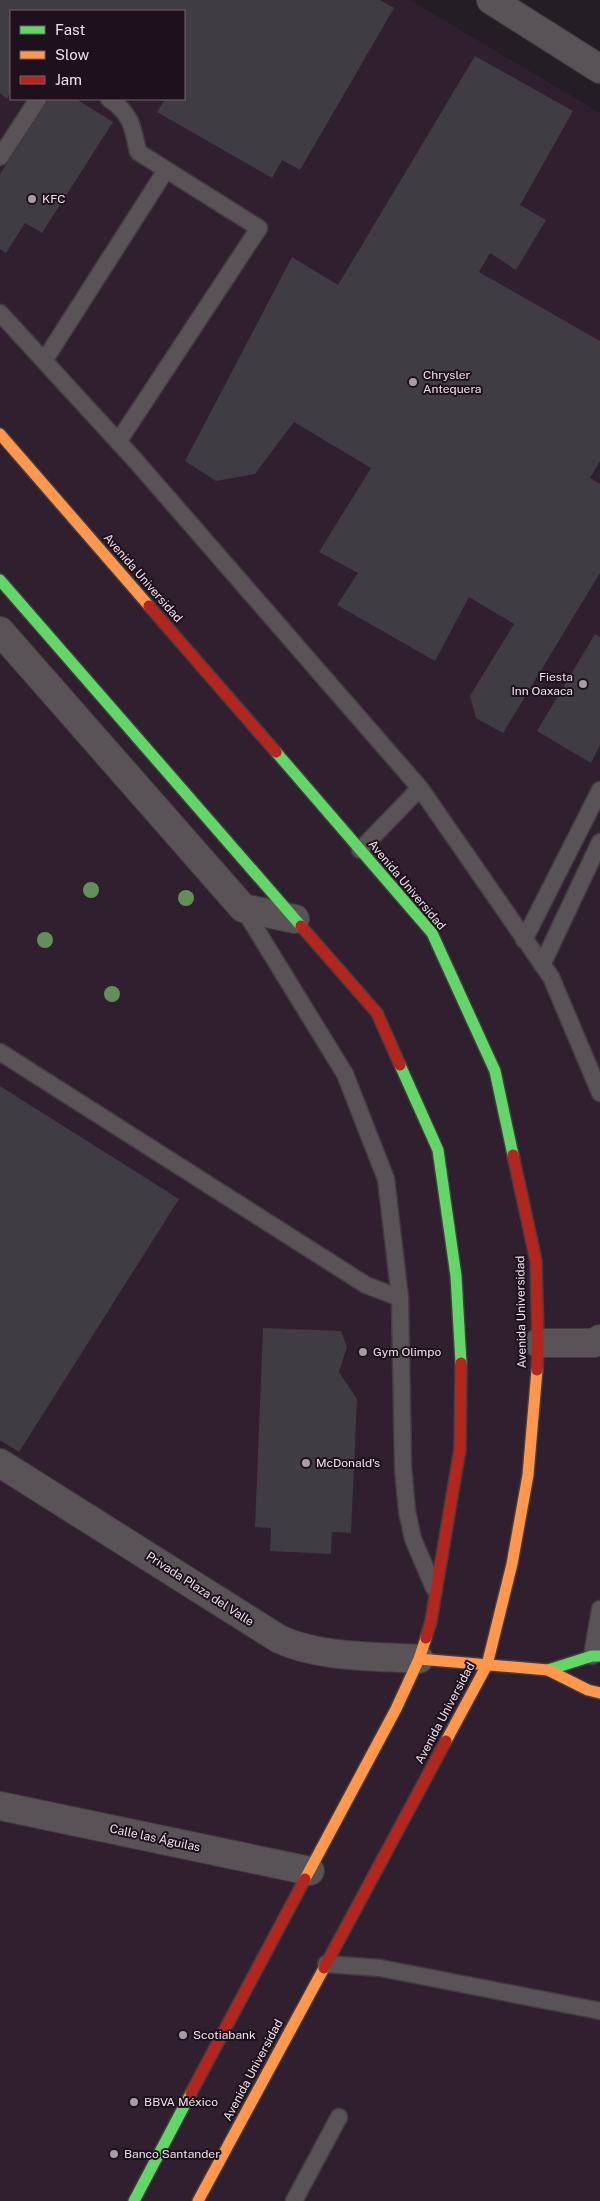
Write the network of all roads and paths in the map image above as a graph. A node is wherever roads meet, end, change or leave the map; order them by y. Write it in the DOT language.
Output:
graph roads {
  1 [pos="491,0"];
  2 [pos="600,70"];
  3 [pos="37,100"];
  4 [pos="110,100"];
  5 [pos="0,157"];
  6 [pos="166,170"];
  7 [pos="0,313"];
  8 [pos="44,361"];
  9 [pos="0,434"];
  10 [pos="118,442"];
  11 [pos="0,580"];
  12 [pos="0,630"];
  13 [pos="420,788"];
  14 [pos="600,790"];
  15 [pos="600,842"];
  16 [pos="360,850"];
  17 [pos="243,908"];
  18 [pos="295,919"];
  19 [pos="524,940"];
  20 [pos="542,965"];
  21 [pos="0,1052"];
  22 [pos="600,1093"];
  23 [pos="400,1298"];
  24 [pos="600,1339"];
  25 [pos="538,1343"];
  26 [pos="0,1463"];
  27 [pos="436,1594"];
  28 [pos="600,1609"];
  29 [pos="596,1656"];
  30 [pos="419,1659"];
  31 [pos="487,1665"];
  32 [pos="548,1670"];
  33 [pos="600,1693"];
  34 [pos="0,1806"];
  35 [pos="310,1871"];
  36 [pos="326,1964"];
  37 [pos="600,2011"];
  38 [pos="339,2117"];
  39 [pos="134,2201"];
  40 [pos="198,2201"];
  41 [pos="294,2201"];
  1 -- 2 [label="street"];
  3 -- 5 [label="lane"];
  4 -- 6 [label="lane"];
  6 -- 8 [label="lane"];
  6 -- 10 [label="lane"];
  7 -- 8 [label="lane"];
  8 -- 10 [label="lane"];
  9 -- 16 [label="main road, Avenida Universidad"];
  10 -- 13 [label="lane"];
  11 -- 18 [label="main road"];
  12 -- 17 [label="street"];
  13 -- 16 [label="lane"];
  13 -- 19 [label="lane"];
  14 -- 19 [label="lane"];
  15 -- 20 [label="lane"];
  16 -- 25 [label="main road, Avenida Universidad"];
  17 -- 18 [label="street"];
  17 -- 23 [label="lane"];
  18 -- 27 [label="main road"];
  19 -- 20 [label="lane"];
  20 -- 22 [label="lane"];
  21 -- 23 [label="lane"];
  23 -- 27 [label="lane"];
  24 -- 25 [label="street"];
  25 -- 31 [label="main road, Avenida Universidad"];
  26 -- 30 [label="street, Privada Plaza del Valle"];
  27 -- 30 [label="main road"];
  28 -- 29 [label="lane"];
  29 -- 32 [label="main road"];
  30 -- 31 [label="main road"];
  30 -- 35 [label="main road"];
  31 -- 32 [label="main road"];
  31 -- 36 [label="main road, Avenida Universidad"];
  32 -- 33 [label="main road"];
  34 -- 35 [label="street, Calle las Águilas"];
  35 -- 39 [label="main road"];
  36 -- 37 [label="lane"];
  36 -- 40 [label="main road, Avenida Universidad"];
  38 -- 41 [label="lane"];
}
